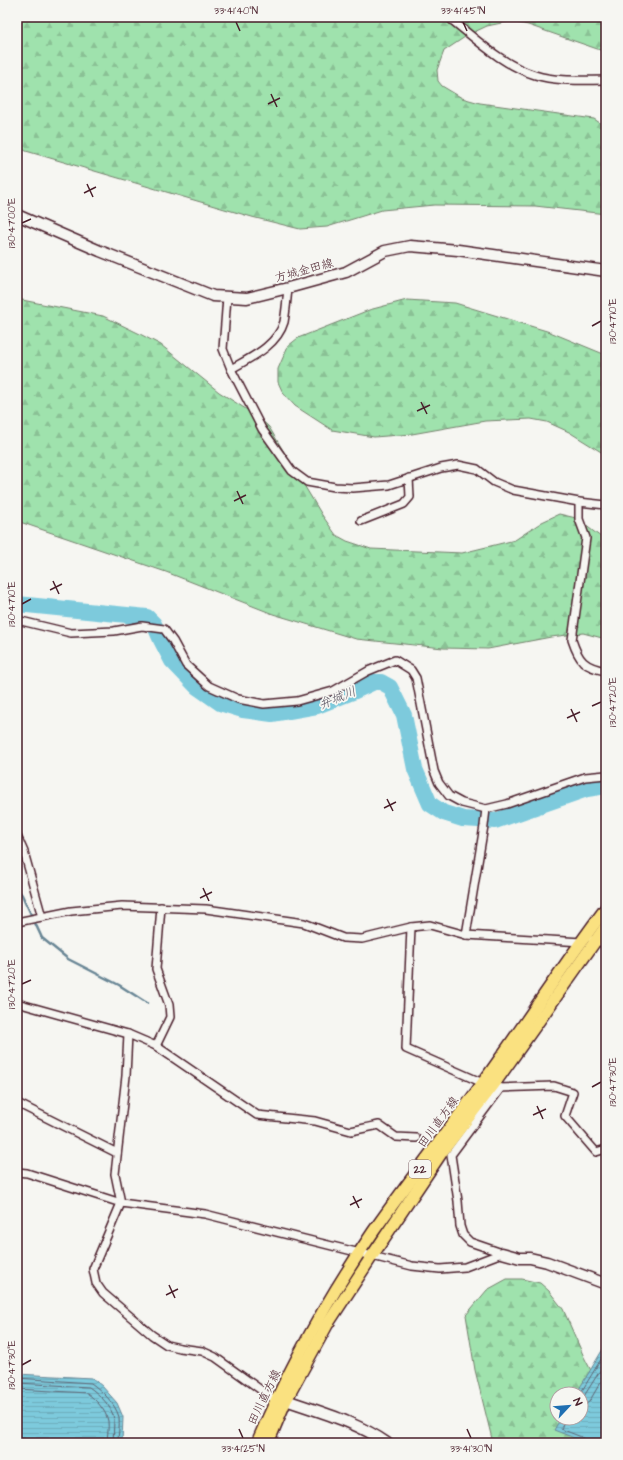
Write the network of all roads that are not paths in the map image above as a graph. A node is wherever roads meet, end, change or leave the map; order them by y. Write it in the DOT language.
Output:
graph roads {
  1 [pos="448,17"];
  2 [pos="606,80"];
  3 [pos="17,215"];
  4 [pos="606,271"];
  5 [pos="288,288"];
  6 [pos="227,297"];
  7 [pos="231,369"];
  8 [pos="409,478"];
  9 [pos="579,502"];
  10 [pos="606,505"];
  11 [pos="361,521"];
  12 [pos="17,620"];
  13 [pos="606,671"];
  14 [pos="606,775"];
  15 [pos="486,811"];
  16 [pos="17,836"];
  17 [pos="161,907"];
  18 [pos="606,908"];
  19 [pos="42,917"];
  20 [pos="17,922"];
  21 [pos="606,926"];
  22 [pos="411,927"];
  23 [pos="466,935"];
  24 [pos="580,943"];
  25 [pos="601,943"];
  26 [pos="17,1004"];
  27 [pos="128,1034"];
  28 [pos="156,1046"];
  29 [pos="492,1086"];
  30 [pos="17,1103"];
  31 [pos="416,1138"];
  32 [pos="606,1149"];
  33 [pos="117,1153"];
  34 [pos="446,1153"];
  35 [pos="17,1172"];
  36 [pos="121,1203"];
  37 [pos="502,1252"];
  38 [pos="360,1254"];
  39 [pos="372,1256"];
  40 [pos="606,1284"];
  41 [pos="280,1400"];
  42 [pos="256,1443"];
  43 [pos="268,1443"];
  44 [pos="386,1443"];
  1 -- 2 [label="street"];
  3 -- 6 [label="main road, 方城金田線"];
  4 -- 5 [label="main road, 方城金田線"];
  5 -- 6 [label="main road, 方城金田線"];
  5 -- 7 [label="street"];
  6 -- 7 [label="street"];
  7 -- 8 [label="street"];
  8 -- 9 [label="street"];
  8 -- 11 [label="street"];
  9 -- 10 [label="street"];
  9 -- 13 [label="street"];
  12 -- 15 [label="street"];
  14 -- 15 [label="street"];
  15 -- 23 [label="street"];
  16 -- 19 [label="street"];
  17 -- 19 [label="street"];
  17 -- 22 [label="street"];
  17 -- 28 [label="street"];
  18 -- 24 [label="main road, 田川直方線 / 22"];
  19 -- 20 [label="street"];
  21 -- 25 [label="main road, 田川直方線 / 22"];
  22 -- 23 [label="street"];
  22 -- 29 [label="street"];
  23 -- 24 [label="street"];
  24 -- 25 [label="street"];
  24 -- 29 [label="main road, 田川直方線 / 22"];
  25 -- 29 [label="main road, 田川直方線 / 22"];
  26 -- 27 [label="street"];
  27 -- 28 [label="street"];
  27 -- 33 [label="street"];
  28 -- 31 [label="street"];
  29 -- 32 [label="street"];
  29 -- 34 [label="main road, 田川直方線 / 22"];
  29 -- 38 [label="main road, 田川直方線 / 22"];
  30 -- 33 [label="street"];
  33 -- 36 [label="street"];
  34 -- 37 [label="street"];
  34 -- 39 [label="main road, 田川直方線 / 22"];
  35 -- 36 [label="street"];
  36 -- 38 [label="street"];
  36 -- 41 [label="street"];
  37 -- 39 [label="street"];
  37 -- 40 [label="main road"];
  38 -- 39 [label="street"];
  38 -- 41 [label="main road, 田川直方線 / 22"];
  39 -- 41 [label="main road, 田川直方線 / 22"];
  41 -- 42 [label="main road, 田川直方線 / 22"];
  41 -- 43 [label="main road, 田川直方線 / 22"];
  41 -- 44 [label="main road"];
}
